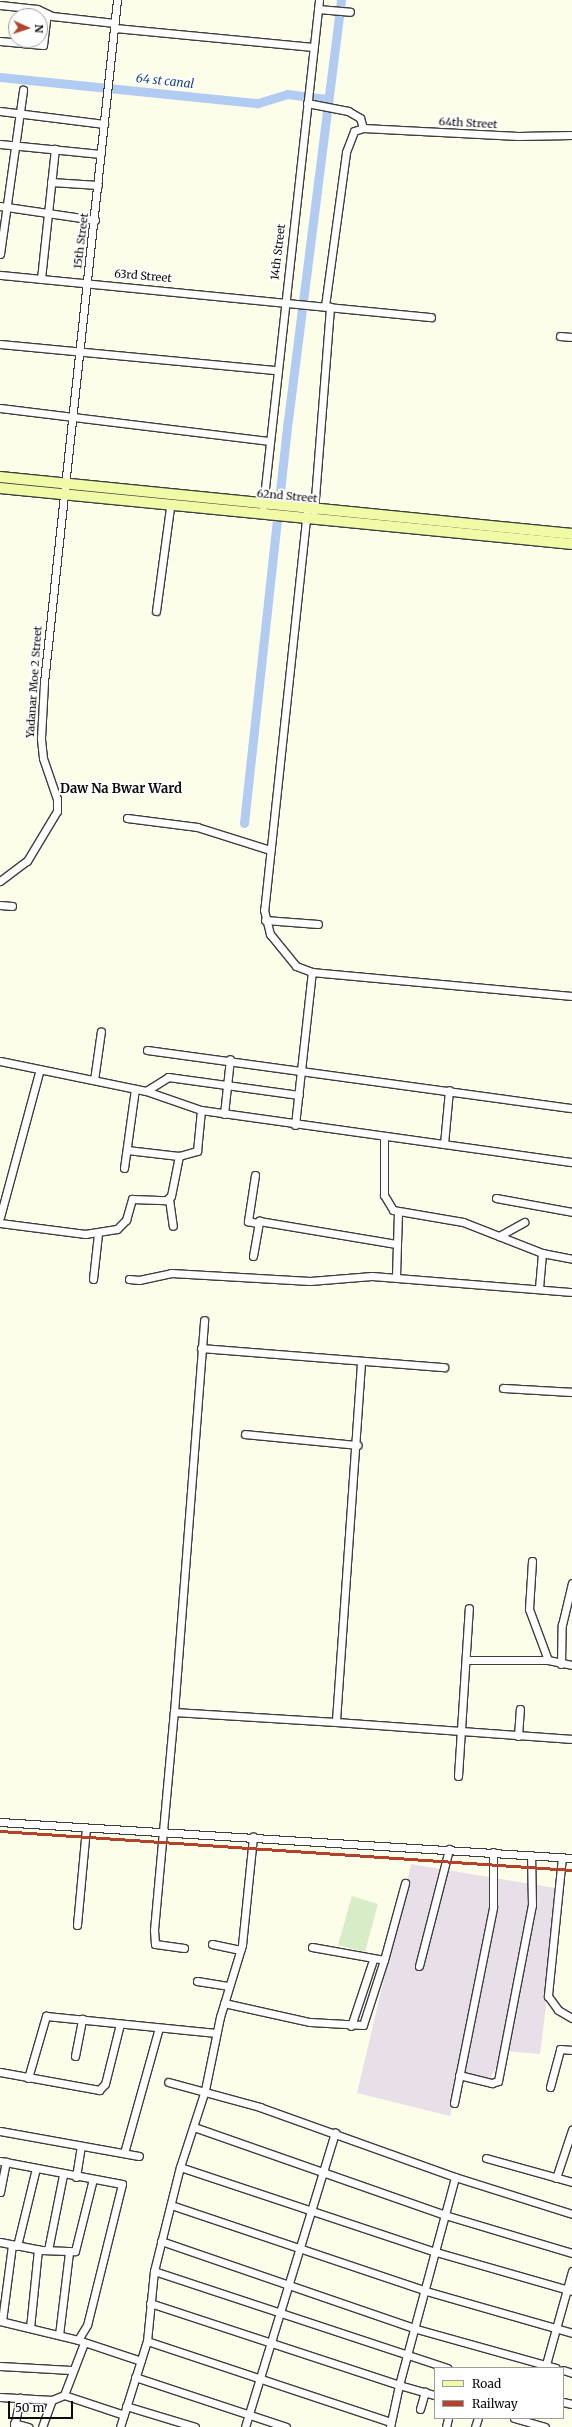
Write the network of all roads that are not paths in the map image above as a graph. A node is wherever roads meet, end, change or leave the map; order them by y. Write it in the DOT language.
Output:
graph roads {
  1 [pos="117,0"];
  2 [pos="319,0"];
  3 [pos="0,4"];
  4 [pos="19,8"];
  5 [pos="318,9"];
  6 [pos="348,12"];
  7 [pos="48,14"];
  8 [pos="115,26"];
  9 [pos="313,47"];
  10 [pos="23,90"];
  11 [pos="307,101"];
  12 [pos="0,111"];
  13 [pos="20,113"];
  14 [pos="104,124"];
  15 [pos="363,128"];
  16 [pos="572,135"];
  17 [pos="0,144"];
  18 [pos="16,146"];
  19 [pos="55,149"];
  20 [pos="101,154"];
  21 [pos="51,182"];
  22 [pos="98,185"];
  23 [pos="3,207"];
  24 [pos="48,214"];
  25 [pos="95,220"];
  26 [pos="0,254"];
  27 [pos="0,275"];
  28 [pos="41,279"];
  29 [pos="87,283"];
  30 [pos="286,301"];
  31 [pos="328,307"];
  32 [pos="431,317"];
  33 [pos="560,336"];
  34 [pos="572,337"];
  35 [pos="0,344"];
  36 [pos="81,352"];
  37 [pos="277,370"];
  38 [pos="0,408"];
  39 [pos="72,417"];
  40 [pos="270,441"];
  41 [pos="0,477"];
  42 [pos="65,485"];
  43 [pos="0,488"];
  44 [pos="63,496"];
  45 [pos="170,507"];
  46 [pos="267,510"];
  47 [pos="304,514"];
  48 [pos="572,534"];
  49 [pos="572,544"];
  50 [pos="156,611"];
  51 [pos="127,818"];
  52 [pos="270,850"];
  53 [pos="0,881"];
  54 [pos="0,905"];
  55 [pos="12,906"];
  56 [pos="266,920"];
  57 [pos="318,924"];
  58 [pos="312,972"];
  59 [pos="572,996"];
  60 [pos="101,1031"];
  61 [pos="147,1050"];
  62 [pos="230,1059"];
  63 [pos="0,1061"];
  64 [pos="40,1069"];
  65 [pos="303,1070"];
  66 [pos="94,1080"];
  67 [pos="227,1085"];
  68 [pos="135,1089"];
  69 [pos="449,1090"];
  70 [pos="146,1092"];
  71 [pos="299,1095"];
  72 [pos="572,1108"];
  73 [pos="201,1110"];
  74 [pos="224,1114"];
  75 [pos="295,1125"];
  76 [pos="384,1136"];
  77 [pos="444,1144"];
  78 [pos="127,1150"];
  79 [pos="179,1156"];
  80 [pos="572,1162"];
  81 [pos="124,1168"];
  82 [pos="255,1175"];
  83 [pos="496,1198"];
  84 [pos="169,1199"];
  85 [pos="398,1212"];
  86 [pos="572,1212"];
  87 [pos="0,1217"];
  88 [pos="524,1222"];
  89 [pos="0,1223"];
  90 [pos="257,1223"];
  91 [pos="173,1226"];
  92 [pos="98,1234"];
  93 [pos="499,1236"];
  94 [pos="396,1244"];
  95 [pos="542,1253"];
  96 [pos="253,1256"];
  97 [pos="572,1259"];
  98 [pos="396,1276"];
  99 [pos="93,1279"];
  100 [pos="129,1279"];
  101 [pos="539,1288"];
  102 [pos="572,1292"];
  103 [pos="204,1320"];
  104 [pos="201,1348"];
  105 [pos="360,1363"];
  106 [pos="444,1367"];
  107 [pos="503,1388"];
  108 [pos="572,1392"];
  109 [pos="245,1434"];
  110 [pos="357,1445"];
  111 [pos="532,1561"];
  112 [pos="572,1583"];
  113 [pos="469,1608"];
  114 [pos="466,1660"];
  115 [pos="548,1660"];
  116 [pos="561,1664"];
  117 [pos="572,1665"];
  118 [pos="520,1709"];
  119 [pos="174,1712"];
  120 [pos="336,1722"];
  121 [pos="459,1732"];
  122 [pos="518,1736"];
  123 [pos="572,1739"];
  124 [pos="458,1776"];
  125 [pos="0,1822"];
  126 [pos="86,1828"];
  127 [pos="163,1832"];
  128 [pos="254,1837"];
  129 [pos="449,1849"];
  130 [pos="493,1852"];
  131 [pos="531,1855"];
  132 [pos="562,1857"];
  133 [pos="572,1858"];
  134 [pos="405,1883"];
  135 [pos="77,1925"];
  136 [pos="212,1944"];
  137 [pos="312,1947"];
  138 [pos="184,1948"];
  139 [pos="240,1950"];
  140 [pos="373,1960"];
  141 [pos="384,1960"];
  142 [pos="420,1966"];
  143 [pos="197,1981"];
  144 [pos="228,1986"];
  145 [pos="224,2003"];
  146 [pos="572,2018"];
  147 [pos="82,2019"];
  148 [pos="120,2024"];
  149 [pos="351,2026"];
  150 [pos="159,2028"];
  151 [pos="216,2033"];
  152 [pos="572,2050"];
  153 [pos="74,2056"];
  154 [pos="0,2072"];
  155 [pos="459,2075"];
  156 [pos="28,2078"];
  157 [pos="168,2082"];
  158 [pos="550,2088"];
  159 [pos="205,2090"];
  160 [pos="454,2103"];
  161 [pos="194,2127"];
  162 [pos="572,2130"];
  163 [pos="0,2131"];
  164 [pos="335,2132"];
  165 [pos="81,2146"];
  166 [pos="124,2153"];
  167 [pos="139,2156"];
  168 [pos="486,2158"];
  169 [pos="3,2162"];
  170 [pos="180,2167"];
  171 [pos="36,2168"];
  172 [pos="324,2171"];
  173 [pos="63,2175"];
  174 [pos="76,2177"];
  175 [pos="455,2177"];
  176 [pos="556,2178"];
  177 [pos="93,2179"];
  178 [pos="572,2182"];
  179 [pos="0,2192"];
  180 [pos="171,2205"];
  181 [pos="312,2212"];
  182 [pos="445,2214"];
  183 [pos="572,2214"];
  184 [pos="161,2241"];
  185 [pos="0,2242"];
  186 [pos="14,2245"];
  187 [pos="38,2249"];
  188 [pos="48,2250"];
  189 [pos="300,2250"];
  190 [pos="69,2252"];
  191 [pos="436,2252"];
  192 [pos="572,2253"];
  193 [pos="572,2271"];
  194 [pos="154,2272"];
  195 [pos="288,2285"];
  196 [pos="569,2290"];
  197 [pos="426,2291"];
  198 [pos="150,2303"];
  199 [pos="280,2313"];
  200 [pos="1,2321"];
  201 [pos="554,2327"];
  202 [pos="30,2328"];
  203 [pos="413,2328"];
  204 [pos="572,2333"];
  205 [pos="59,2335"];
  206 [pos="81,2341"];
  207 [pos="147,2341"];
  208 [pos="270,2342"];
  209 [pos="406,2356"];
  210 [pos="140,2361"];
  211 [pos="0,2366"];
  212 [pos="545,2366"];
  213 [pos="444,2367"];
  214 [pos="71,2370"];
  215 [pos="135,2377"];
  216 [pos="259,2378"];
  217 [pos="399,2385"];
  218 [pos="425,2392"];
  219 [pos="64,2395"];
  220 [pos="434,2395"];
  221 [pos="0,2397"];
  222 [pos="20,2398"];
  223 [pos="52,2400"];
  224 [pos="126,2406"];
  225 [pos="420,2409"];
  226 [pos="249,2414"];
  227 [pos="124,2415"];
  228 [pos="529,2420"];
  229 [pos="14,2425"];
  230 [pos="390,2425"];
  231 [pos="28,2427"];
  232 [pos="42,2427"];
  233 [pos="120,2427"];
  234 [pos="195,2427"];
  235 [pos="246,2427"];
  236 [pos="286,2427"];
  237 [pos="545,2427"];
  1 -- 8 [label="street, 15th Street"];
  2 -- 5 [label="street, 14th Street"];
  3 -- 4 [label="street"];
  5 -- 6 [label="street"];
  5 -- 9 [label="street, 14th Street"];
  7 -- 8 [label="street"];
  8 -- 9 [label="street"];
  8 -- 14 [label="street, 15th Street"];
  9 -- 11 [label="street, 14th Street"];
  10 -- 13 [label="street"];
  11 -- 15 [label="street"];
  11 -- 30 [label="street, 14th Street"];
  12 -- 13 [label="street"];
  13 -- 14 [label="street"];
  13 -- 18 [label="street"];
  14 -- 20 [label="street, 15th Street"];
  15 -- 16 [label="street, 64th Street"];
  15 -- 31 [label="street"];
  17 -- 18 [label="street"];
  18 -- 19 [label="street"];
  18 -- 23 [label="street"];
  19 -- 20 [label="street"];
  19 -- 21 [label="street"];
  20 -- 22 [label="street, 15th Street"];
  21 -- 22 [label="street"];
  21 -- 24 [label="street"];
  22 -- 25 [label="street, 15th Street"];
  23 -- 24 [label="street"];
  23 -- 26 [label="street"];
  24 -- 25 [label="street"];
  24 -- 28 [label="street"];
  25 -- 29 [label="street, 15th Street"];
  27 -- 28 [label="street, 63rd Street"];
  28 -- 29 [label="street, 63rd Street"];
  29 -- 30 [label="street, 63rd Street"];
  29 -- 36 [label="street, 15th Street"];
  30 -- 31 [label="street, 63rd Street"];
  30 -- 37 [label="street, 14th Street"];
  31 -- 32 [label="street, 63rd Street"];
  31 -- 47 [label="street"];
  33 -- 34 [label="street"];
  35 -- 36 [label="street"];
  36 -- 37 [label="street"];
  36 -- 39 [label="street, 15th Street"];
  37 -- 40 [label="street, 14th Street"];
  38 -- 39 [label="street"];
  39 -- 40 [label="street"];
  39 -- 42 [label="street, 15th Street"];
  40 -- 46 [label="street, 14th Street"];
  41 -- 42 [label="main road, 62nd Street"];
  42 -- 44 [label="street, Yadanar Moe 2 Street"];
  42 -- 46 [label="main road, 62nd Street"];
  43 -- 44 [label="main road, 62nd Street"];
  44 -- 45 [label="main road, 62nd Street"];
  44 -- 53 [label="street, Yadanar Moe 2 Street"];
  45 -- 46 [label="main road, 62nd Street"];
  45 -- 50 [label="street"];
  46 -- 47 [label="main road, 62nd Street"];
  47 -- 48 [label="main road, 62nd Street"];
  47 -- 49 [label="main road, 62nd Street"];
  47 -- 52 [label="street"];
  51 -- 52 [label="street"];
  52 -- 56 [label="street"];
  54 -- 55 [label="street"];
  56 -- 57 [label="street"];
  56 -- 58 [label="street"];
  58 -- 59 [label="street"];
  58 -- 65 [label="street"];
  60 -- 66 [label="street"];
  61 -- 62 [label="street"];
  62 -- 65 [label="street"];
  62 -- 67 [label="street"];
  63 -- 64 [label="street"];
  64 -- 66 [label="street"];
  64 -- 87 [label="street"];
  65 -- 69 [label="street"];
  65 -- 71 [label="street"];
  66 -- 68 [label="street"];
  67 -- 70 [label="street"];
  67 -- 71 [label="street"];
  67 -- 74 [label="street"];
  68 -- 70 [label="street"];
  68 -- 78 [label="street"];
  69 -- 72 [label="street"];
  69 -- 77 [label="street"];
  70 -- 73 [label="street"];
  71 -- 75 [label="street"];
  73 -- 74 [label="street"];
  73 -- 79 [label="street"];
  74 -- 75 [label="street"];
  75 -- 76 [label="street"];
  76 -- 77 [label="street"];
  76 -- 85 [label="street"];
  77 -- 80 [label="street"];
  78 -- 79 [label="street"];
  78 -- 81 [label="street"];
  79 -- 84 [label="street"];
  82 -- 90 [label="street"];
  83 -- 86 [label="street"];
  84 -- 91 [label="street"];
  84 -- 92 [label="street"];
  85 -- 93 [label="street"];
  85 -- 94 [label="street"];
  88 -- 93 [label="street"];
  89 -- 92 [label="street"];
  90 -- 94 [label="street"];
  90 -- 96 [label="street"];
  92 -- 99 [label="street"];
  93 -- 95 [label="street"];
  94 -- 98 [label="street"];
  95 -- 97 [label="street"];
  95 -- 101 [label="street"];
  98 -- 100 [label="street"];
  98 -- 101 [label="street"];
  101 -- 102 [label="street"];
  103 -- 104 [label="street"];
  104 -- 105 [label="street"];
  104 -- 119 [label="street"];
  105 -- 106 [label="street"];
  105 -- 110 [label="street"];
  107 -- 108 [label="street"];
  109 -- 110 [label="street"];
  110 -- 120 [label="street"];
  111 -- 115 [label="street"];
  112 -- 116 [label="street"];
  113 -- 114 [label="street"];
  114 -- 115 [label="street"];
  114 -- 121 [label="street"];
  115 -- 116 [label="street"];
  116 -- 117 [label="street"];
  118 -- 122 [label="street"];
  119 -- 120 [label="street"];
  119 -- 127 [label="street"];
  120 -- 121 [label="street"];
  121 -- 122 [label="street"];
  121 -- 124 [label="street"];
  122 -- 123 [label="street"];
  125 -- 126 [label="street"];
  126 -- 127 [label="street"];
  126 -- 135 [label="street"];
  127 -- 128 [label="street"];
  127 -- 138 [label="street"];
  128 -- 129 [label="street"];
  128 -- 139 [label="street"];
  129 -- 130 [label="street"];
  129 -- 142 [label="street"];
  130 -- 131 [label="street"];
  130 -- 155 [label="street"];
  131 -- 132 [label="street"];
  131 -- 155 [label="street"];
  132 -- 133 [label="street"];
  132 -- 146 [label="street"];
  134 -- 141 [label="street"];
  136 -- 139 [label="street"];
  137 -- 140 [label="street"];
  139 -- 144 [label="street"];
  140 -- 141 [label="street"];
  140 -- 149 [label="street"];
  141 -- 149 [label="street"];
  143 -- 144 [label="street"];
  144 -- 145 [label="street"];
  145 -- 149 [label="street"];
  145 -- 151 [label="street"];
  147 -- 148 [label="street"];
  147 -- 153 [label="street"];
  147 -- 156 [label="street"];
  148 -- 150 [label="street"];
  148 -- 156 [label="street"];
  150 -- 151 [label="street"];
  150 -- 166 [label="street"];
  151 -- 159 [label="street"];
  152 -- 158 [label="street"];
  154 -- 156 [label="street"];
  155 -- 160 [label="street"];
  157 -- 159 [label="street"];
  159 -- 161 [label="street"];
  159 -- 164 [label="street"];
  161 -- 170 [label="street"];
  161 -- 172 [label="street"];
  162 -- 176 [label="street"];
  163 -- 165 [label="street"];
  164 -- 172 [label="street"];
  164 -- 175 [label="street"];
  165 -- 166 [label="street"];
  165 -- 174 [label="street"];
  166 -- 167 [label="street"];
  168 -- 176 [label="street"];
  169 -- 171 [label="street"];
  169 -- 179 [label="street"];
  170 -- 180 [label="street"];
  170 -- 181 [label="street"];
  171 -- 173 [label="street"];
  171 -- 186 [label="street"];
  172 -- 181 [label="street"];
  172 -- 182 [label="street"];
  173 -- 174 [label="street"];
  173 -- 188 [label="street"];
  174 -- 177 [label="street"];
  175 -- 182 [label="street"];
  175 -- 183 [label="street"];
  176 -- 178 [label="street"];
  177 -- 190 [label="street"];
  177 -- 206 [label="street"];
  180 -- 184 [label="street"];
  180 -- 189 [label="street"];
  181 -- 189 [label="street"];
  181 -- 191 [label="street"];
  182 -- 191 [label="street"];
  182 -- 192 [label="street"];
  184 -- 194 [label="street"];
  184 -- 195 [label="street"];
  185 -- 186 [label="street"];
  186 -- 187 [label="street"];
  186 -- 200 [label="street"];
  187 -- 188 [label="street"];
  187 -- 202 [label="street"];
  188 -- 190 [label="street"];
  189 -- 195 [label="street"];
  189 -- 197 [label="street"];
  190 -- 205 [label="street"];
  191 -- 196 [label="street"];
  191 -- 197 [label="street"];
  193 -- 196 [label="street"];
  194 -- 198 [label="street"];
  194 -- 199 [label="street"];
  195 -- 199 [label="street"];
  195 -- 203 [label="street"];
  196 -- 201 [label="street"];
  197 -- 201 [label="street"];
  197 -- 203 [label="street"];
  198 -- 207 [label="street"];
  198 -- 208 [label="street"];
  199 -- 208 [label="street"];
  199 -- 209 [label="street"];
  200 -- 202 [label="street"];
  201 -- 204 [label="street"];
  201 -- 212 [label="street"];
  202 -- 205 [label="street"];
  203 -- 209 [label="street"];
  203 -- 212 [label="street"];
  205 -- 206 [label="street"];
  206 -- 210 [label="street"];
  206 -- 214 [label="street"];
  207 -- 210 [label="street"];
  207 -- 216 [label="street"];
  208 -- 216 [label="street"];
  208 -- 217 [label="street"];
  209 -- 213 [label="street"];
  209 -- 217 [label="street"];
  210 -- 215 [label="street"];
  211 -- 214 [label="street"];
  214 -- 219 [label="street"];
  215 -- 224 [label="street"];
  215 -- 226 [label="street"];
  216 -- 226 [label="street"];
  216 -- 230 [label="street"];
  217 -- 218 [label="street"];
  217 -- 230 [label="street"];
  218 -- 220 [label="street"];
  218 -- 225 [label="street"];
  219 -- 223 [label="street"];
  219 -- 227 [label="street"];
  221 -- 222 [label="street"];
  222 -- 223 [label="street"];
  222 -- 229 [label="street"];
  223 -- 232 [label="street"];
  224 -- 227 [label="street"];
  224 -- 234 [label="street"];
  226 -- 235 [label="street"];
  226 -- 236 [label="street"];
  227 -- 233 [label="street"];
  228 -- 237 [label="street"];
  229 -- 231 [label="street"];
}
